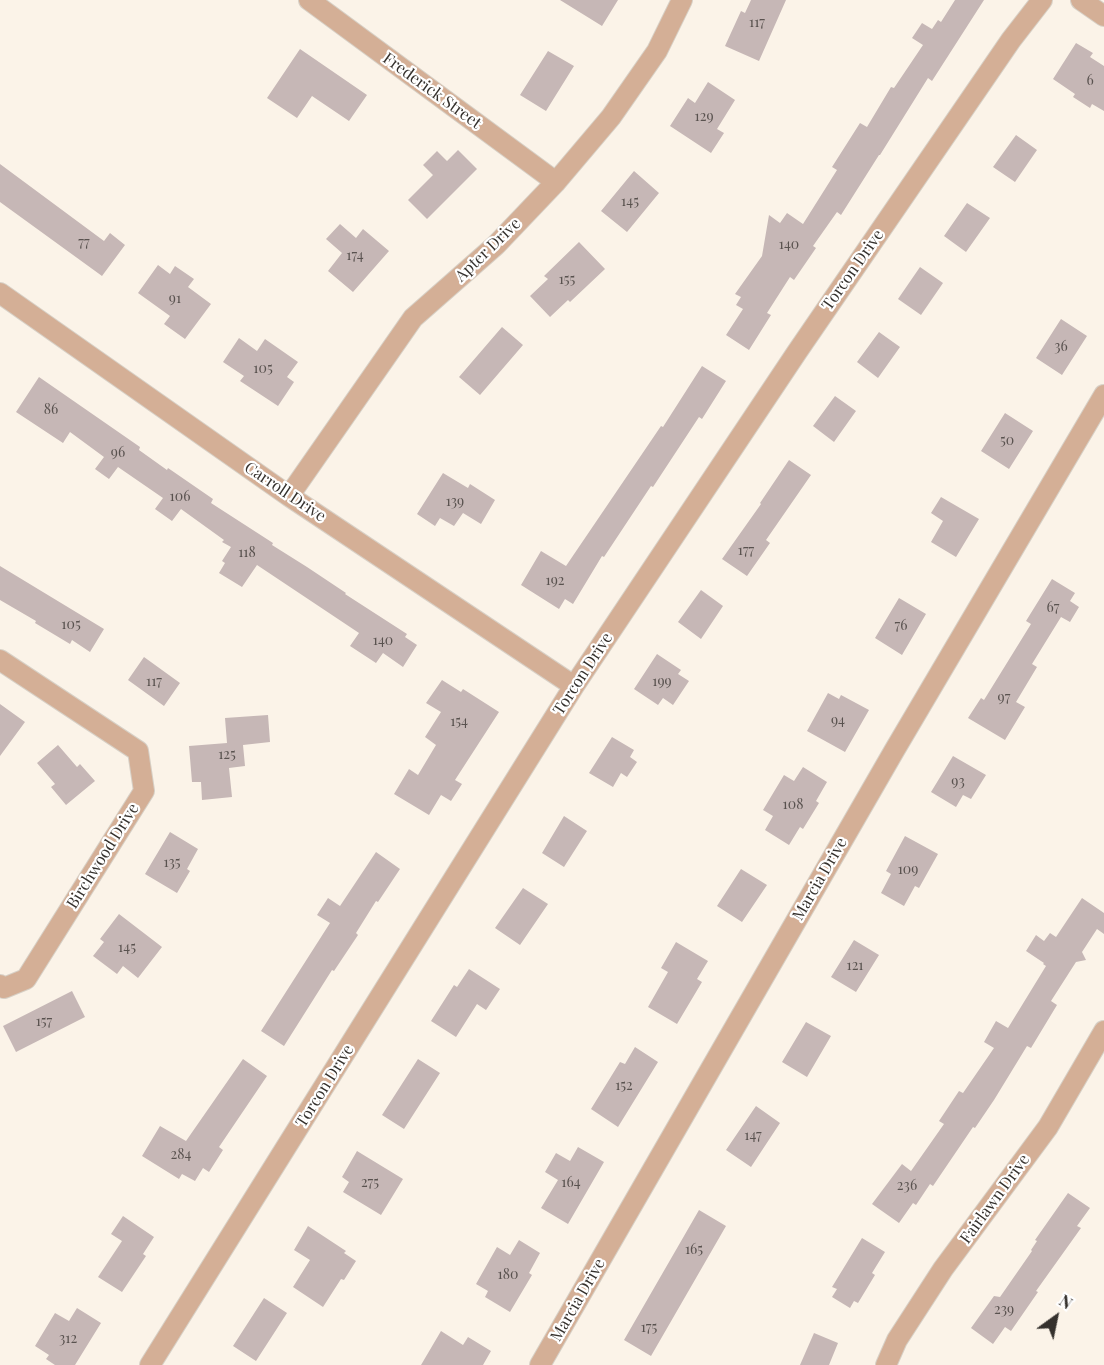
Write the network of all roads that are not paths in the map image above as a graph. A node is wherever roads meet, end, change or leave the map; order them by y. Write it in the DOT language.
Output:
graph roads {
  1 [pos="309,0"];
  2 [pos="682,0"];
  3 [pos="1042,0"];
  4 [pos="1081,0"];
  5 [pos="1104,16"];
  6 [pos="556,182"];
  7 [pos="0,293"];
  8 [pos="1104,396"];
  9 [pos="289,496"];
  10 [pos="0,660"];
  11 [pos="574,686"];
  12 [pos="0,985"];
  13 [pos="1104,1031"];
  14 [pos="150,1365"];
  15 [pos="540,1365"];
  16 [pos="886,1365"];
  1 -- 6 [label="street, Frederick Street"];
  2 -- 6 [label="street, Apter Drive"];
  3 -- 11 [label="street, Torcon Drive"];
  4 -- 5 [label="street"];
  6 -- 9 [label="street, Apter Drive"];
  7 -- 9 [label="street, Carroll Drive"];
  8 -- 15 [label="street, Marcia Drive"];
  9 -- 11 [label="street, Carroll Drive"];
  10 -- 12 [label="street, Birchwood Drive"];
  11 -- 14 [label="street, Torcon Drive"];
  13 -- 16 [label="street, Fairlawn Drive"];
}
